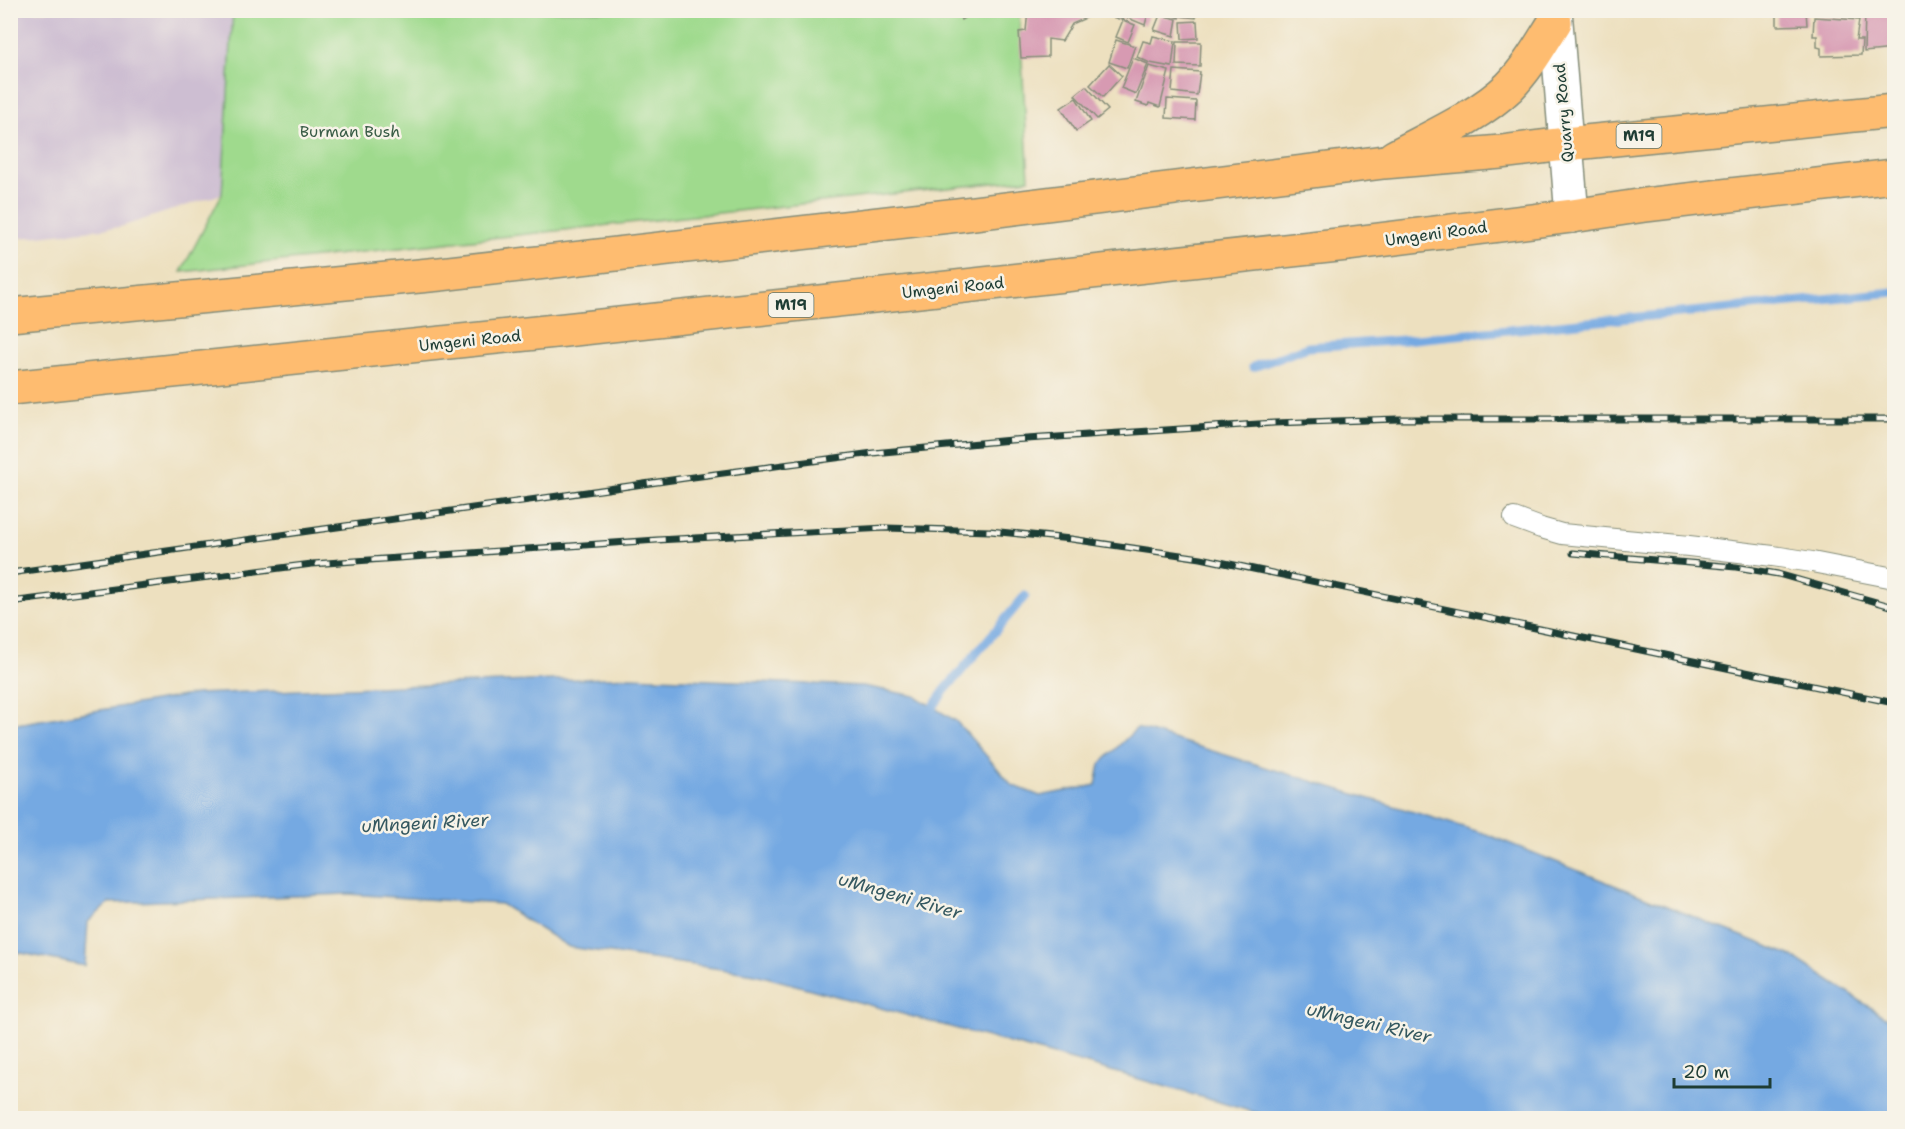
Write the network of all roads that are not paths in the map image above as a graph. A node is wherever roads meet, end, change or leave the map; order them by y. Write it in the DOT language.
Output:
graph roads {
  1 [pos="1555,16"];
  2 [pos="1894,111"];
  3 [pos="1565,144"];
  4 [pos="1384,162"];
  5 [pos="1894,176"];
  6 [pos="1572,216"];
  7 [pos="10,315"];
  8 [pos="10,388"];
  9 [pos="1514,518"];
  10 [pos="1894,578"];
  1 -- 3 [label="street, Quarry Road"];
  1 -- 4 [label="highway"];
  2 -- 3 [label="highway, M19"];
  3 -- 4 [label="highway, M19"];
  3 -- 6 [label="street, Quarry Road"];
  4 -- 7 [label="highway, M19"];
  5 -- 6 [label="highway, Umgeni Road / M19"];
  6 -- 8 [label="highway, Umgeni Road / M19"];
  9 -- 10 [label="lane"];
}
